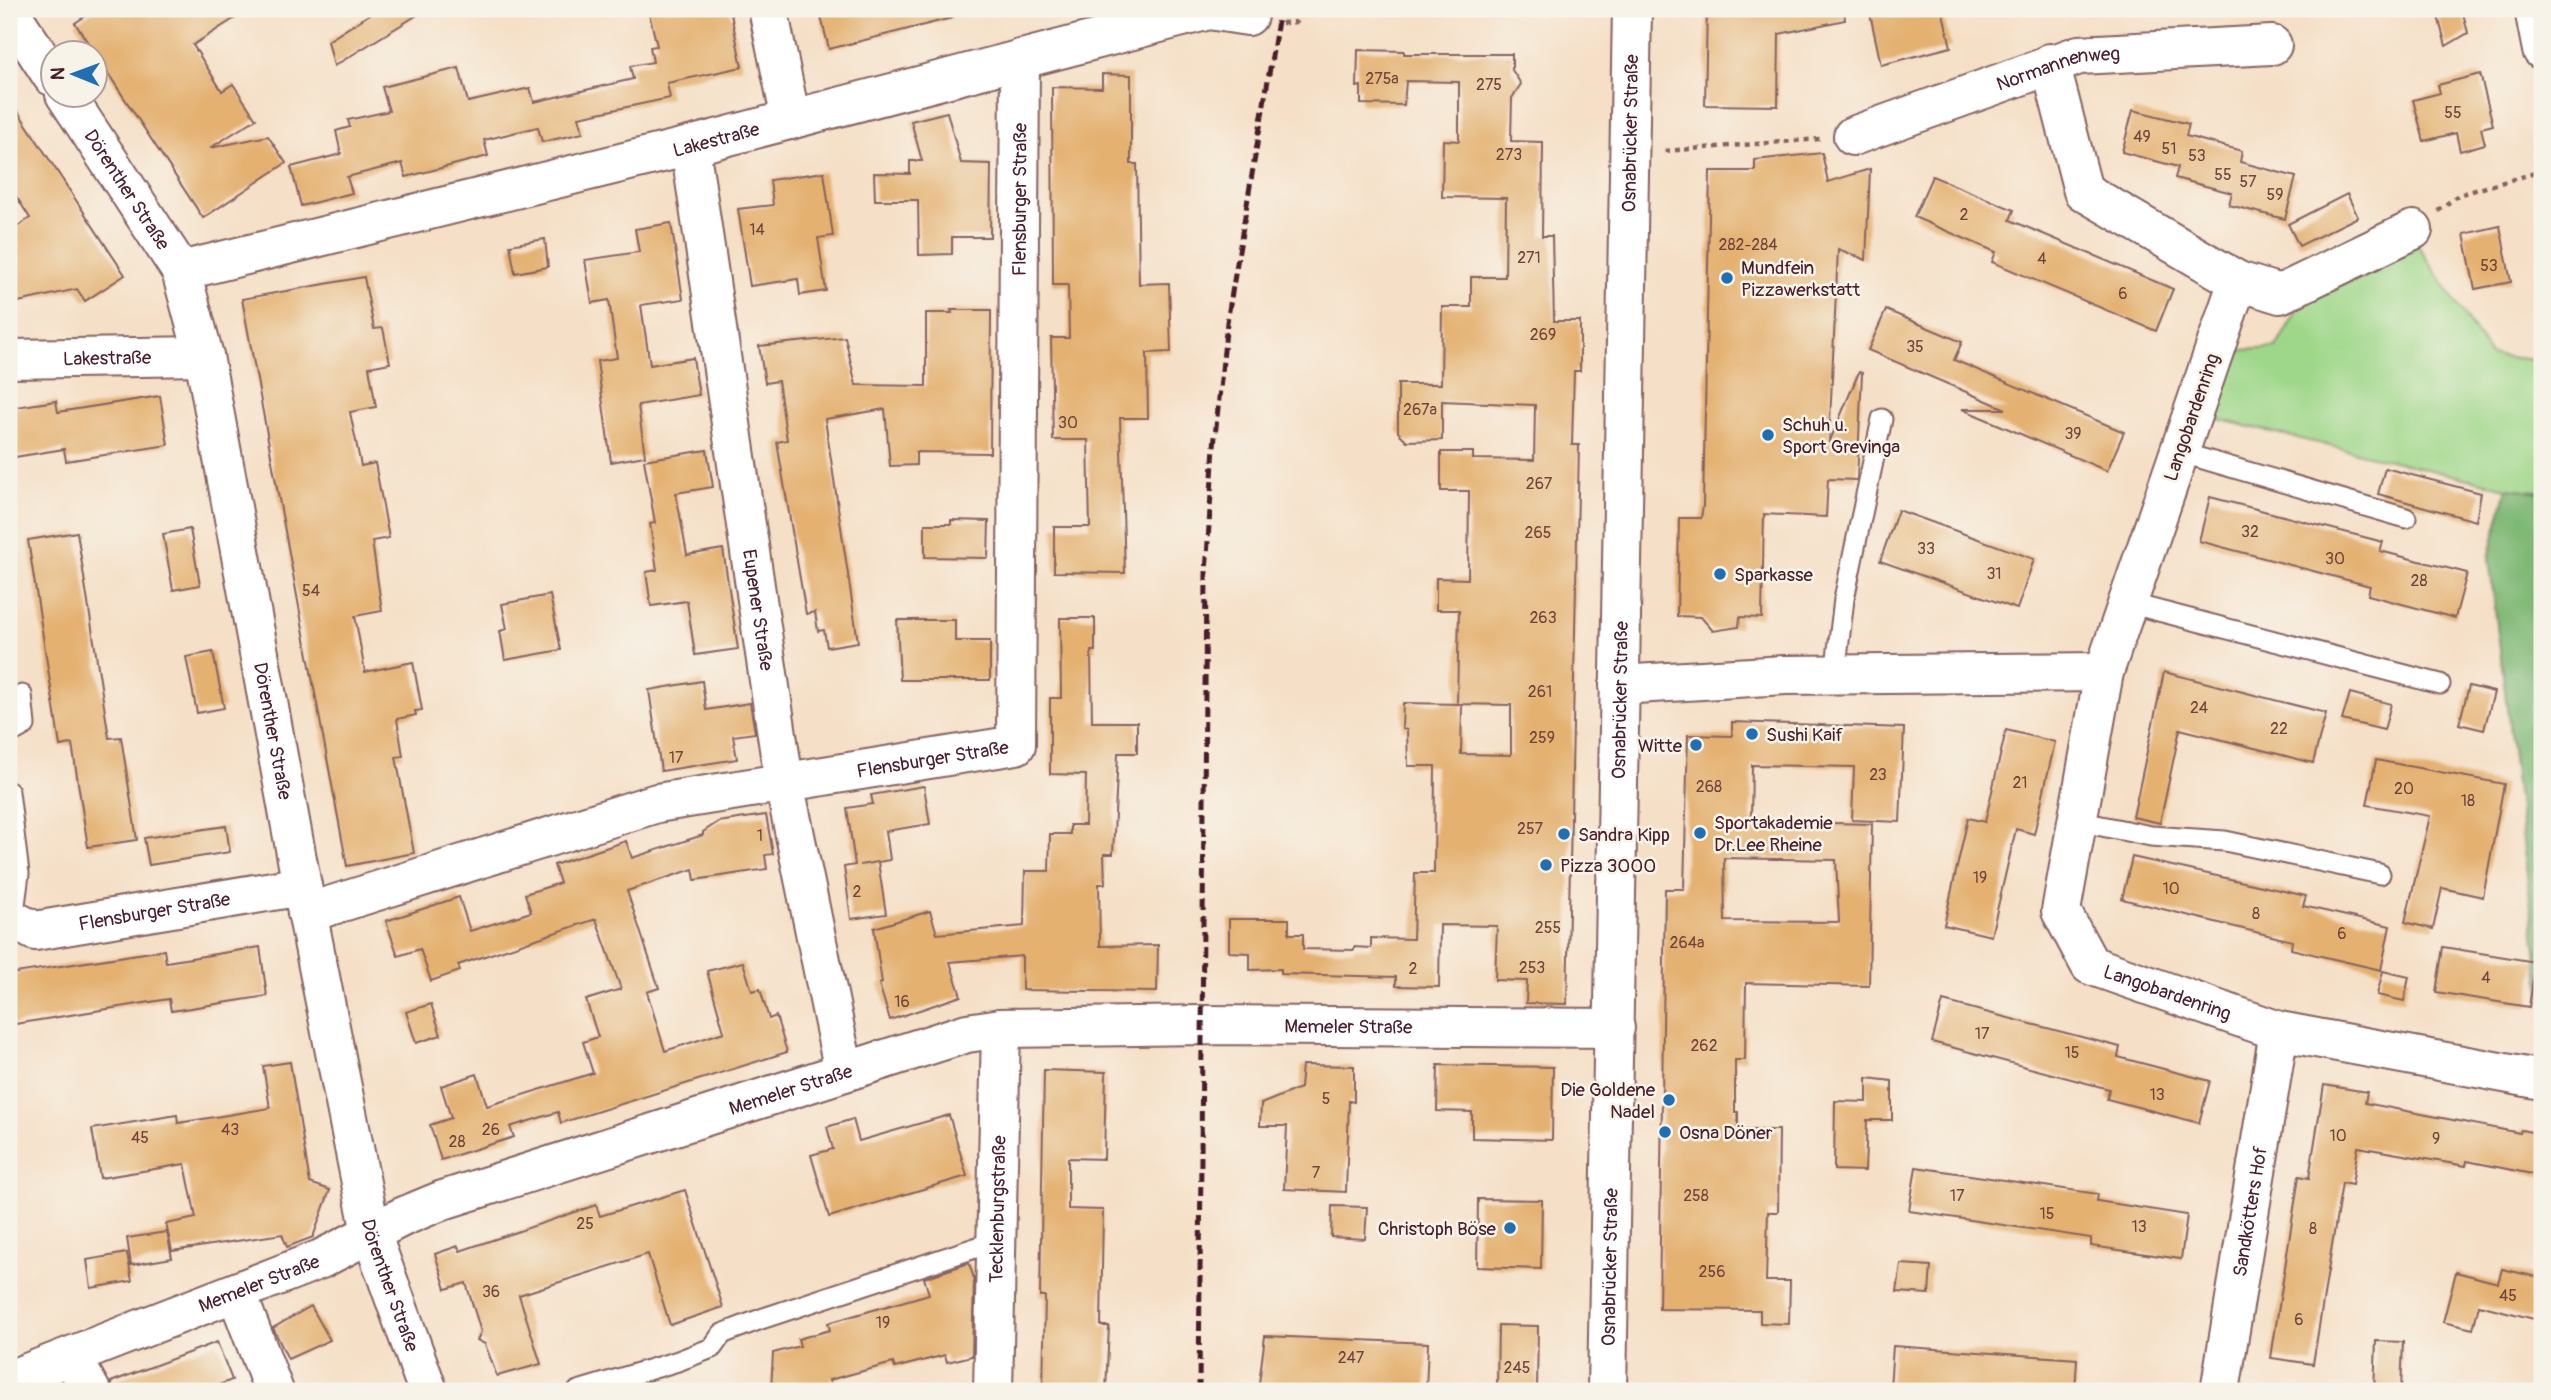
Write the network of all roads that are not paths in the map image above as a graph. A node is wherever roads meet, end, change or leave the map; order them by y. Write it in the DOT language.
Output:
graph roads {
  1 [pos="768,9"];
  2 [pos="1632,9"];
  3 [pos="2534,9"];
  4 [pos="9,10"];
  5 [pos="1248,16"];
  6 [pos="2272,45"];
  7 [pos="2542,50"];
  8 [pos="38,55"];
  9 [pos="1020,59"];
  10 [pos="2050,63"];
  11 [pos="74,108"];
  12 [pos="791,120"];
  13 [pos="1853,136"];
  14 [pos="690,146"];
  15 [pos="2413,230"];
  16 [pos="181,271"];
  17 [pos="2238,281"];
  18 [pos="204,356"];
  19 [pos="9,359"];
  20 [pos="1882,419"];
  21 [pos="2179,452"];
  22 [pos="2406,518"];
  23 [pos="2128,603"];
  24 [pos="2104,672"];
  25 [pos="1835,675"];
  26 [pos="2440,684"];
  27 [pos="1619,685"];
  28 [pos="22,695"];
  29 [pos="9,734"];
  30 [pos="784,782"];
  31 [pos="9,792"];
  32 [pos="2077,821"];
  33 [pos="2380,874"];
  34 [pos="305,900"];
  35 [pos="11,919"];
  36 [pos="1001,1028"];
  37 [pos="1615,1028"];
  38 [pos="2279,1031"];
  39 [pos="844,1072"];
  40 [pos="2542,1080"];
  41 [pos="371,1233"];
  42 [pos="996,1241"];
  43 [pos="237,1294"];
  44 [pos="72,1357"];
  45 [pos="9,1380"];
  46 [pos="91,1391"];
  47 [pos="274,1391"];
  48 [pos="428,1391"];
  49 [pos="578,1391"];
  50 [pos="993,1391"];
  51 [pos="1607,1391"];
  52 [pos="2220,1391"];
  1 -- 12 [label="street"];
  2 -- 27 [label="street, Osnabrücker Straße"];
  3 -- 7 [label="street"];
  4 -- 8 [label="street"];
  5 -- 9 [label="street, Lakestraße"];
  6 -- 10 [label="street, Normannenweg"];
  9 -- 12 [label="street, Lakestraße"];
  9 -- 30 [label="street, Flensburger Straße"];
  10 -- 13 [label="street, Normannenweg"];
  10 -- 17 [label="street"];
  11 -- 16 [label="street, Dörenther Straße"];
  12 -- 14 [label="street, Lakestraße"];
  14 -- 16 [label="street, Lakestraße"];
  14 -- 30 [label="street, Eupener Straße"];
  15 -- 17 [label="street"];
  16 -- 18 [label="street, Dörenther Straße"];
  17 -- 21 [label="street, Langobardenring"];
  18 -- 19 [label="street, Lakestraße"];
  18 -- 34 [label="street, Dörenther Straße"];
  20 -- 25 [label="lane"];
  21 -- 22 [label="lane"];
  21 -- 23 [label="street, Langobardenring"];
  23 -- 24 [label="street, Langobardenring"];
  23 -- 26 [label="lane"];
  24 -- 25 [label="street"];
  24 -- 32 [label="street, Langobardenring"];
  25 -- 27 [label="street"];
  27 -- 37 [label="street, Osnabrücker Straße"];
  28 -- 29 [label="lane"];
  30 -- 34 [label="street, Flensburger Straße"];
  30 -- 39 [label="street, Eupener Straße"];
  31 -- 35 [label="lane"];
  32 -- 33 [label="lane"];
  32 -- 38 [label="street, Langobardenring"];
  34 -- 35 [label="street, Flensburger Straße"];
  34 -- 41 [label="street, Dörenther Straße"];
  36 -- 37 [label="street, Memeler Straße"];
  36 -- 39 [label="street, Memeler Straße"];
  36 -- 42 [label="street, Tecklenburgstraße"];
  37 -- 51 [label="street, Osnabrücker Straße"];
  38 -- 40 [label="street, Langobardenring"];
  38 -- 52 [label="street, Sandkötters Hof"];
  39 -- 41 [label="street, Memeler Straße"];
  41 -- 43 [label="street, Memeler Straße"];
  41 -- 48 [label="street, Dörenther Straße"];
  42 -- 49 [label="lane"];
  42 -- 50 [label="street, Tecklenburgstraße"];
  43 -- 44 [label="street, Memeler Straße"];
  43 -- 47 [label="street"];
  44 -- 45 [label="street, Memeler Straße"];
  44 -- 46 [label="street"];
}
